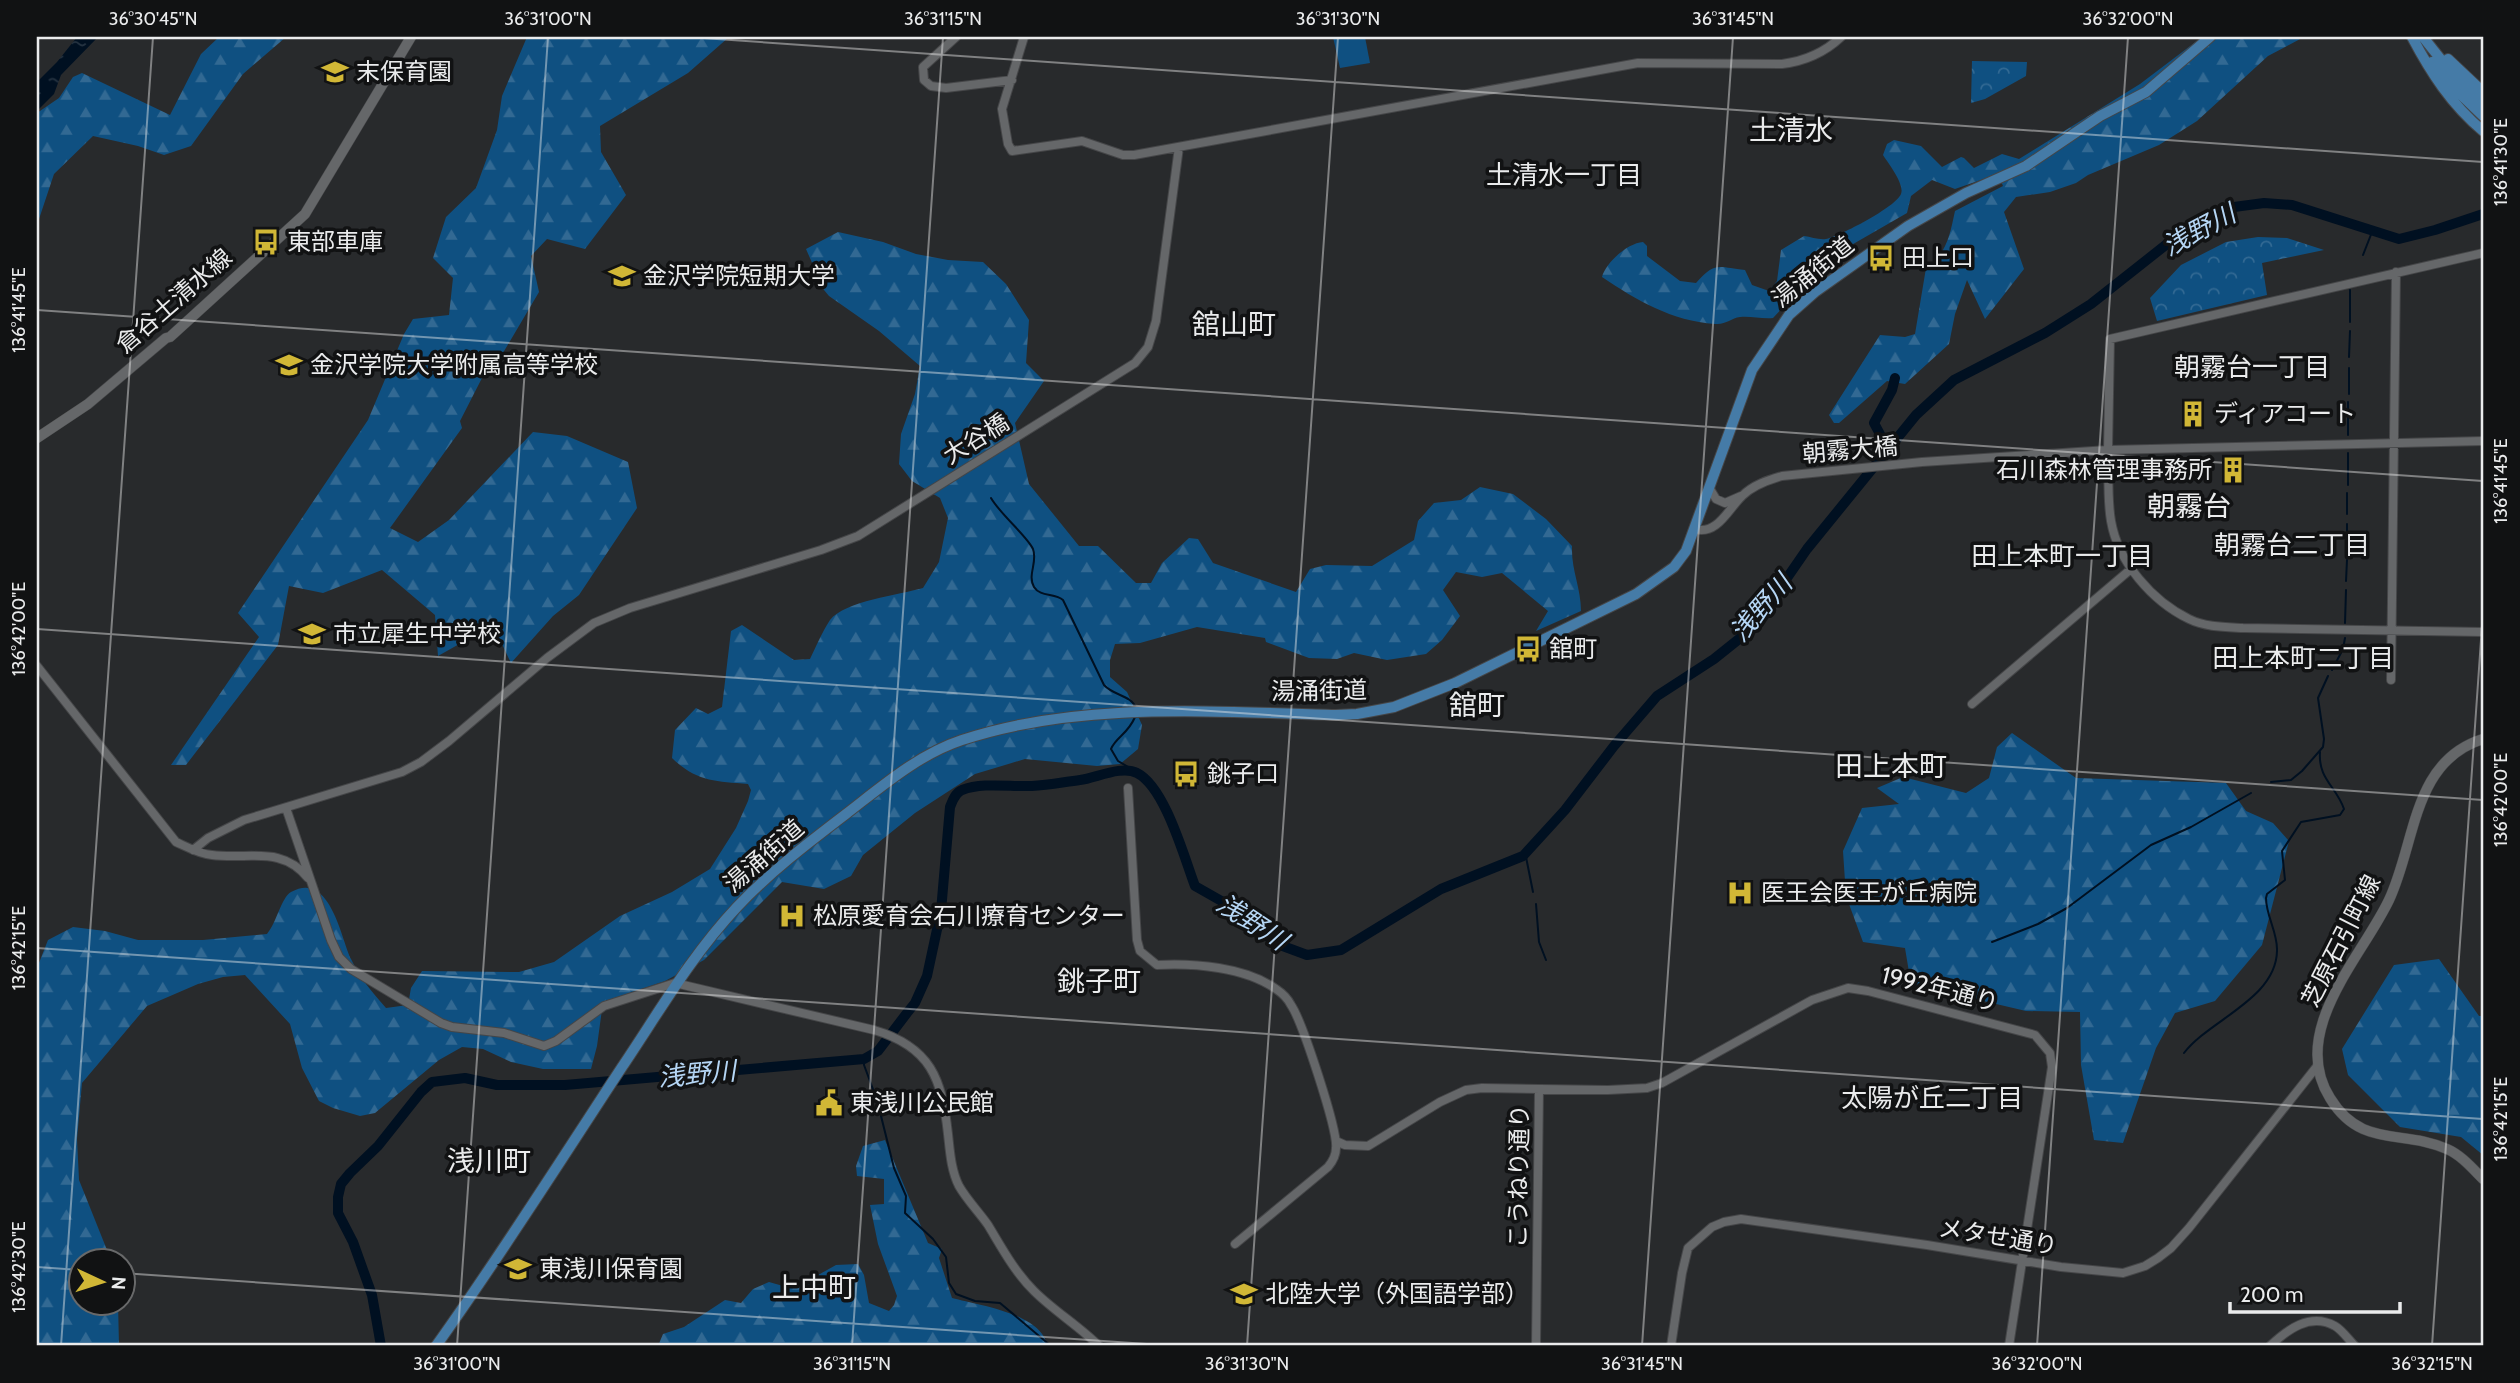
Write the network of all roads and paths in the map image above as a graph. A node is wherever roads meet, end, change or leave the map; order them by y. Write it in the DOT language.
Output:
graph roads {
  1 [pos="411,37"];
  2 [pos="956,37"];
  3 [pos="1024,37"];
  4 [pos="1842,37"];
  5 [pos="2210,37"];
  6 [pos="2413,37"];
  7 [pos="2425,37"];
  8 [pos="1012,80"];
  9 [pos="2483,92"];
  10 [pos="2483,105"];
  11 [pos="2483,116"];
  12 [pos="2483,131"];
  13 [pos="1178,147"];
  14 [pos="2483,253"];
  15 [pos="2396,272"];
  16 [pos="37,438"];
  17 [pos="2483,441"];
  18 [pos="2393,443"];
  19 [pos="2108,450"];
  20 [pos="1710,489"];
  21 [pos="1743,495"];
  22 [pos="1695,529"];
  23 [pos="2131,569"];
  24 [pos="2391,630"];
  25 [pos="2483,632"];
  26 [pos="37,666"];
  27 [pos="2391,680"];
  28 [pos="1972,704"];
  29 [pos="2483,739"];
  30 [pos="1128,788"];
  31 [pos="286,807"];
  32 [pos="192,850"];
  33 [pos="315,890"];
  34 [pos="675,983"];
  35 [pos="2318,1065"];
  36 [pos="1539,1089"];
  37 [pos="1336,1141"];
  38 [pos="2483,1179"];
  39 [pos="1235,1244"];
  40 [pos="2023,1261"];
  41 [pos="436,1346"];
  42 [pos="1099,1346"];
  43 [pos="1536,1346"];
  44 [pos="1671,1346"];
  45 [pos="2009,1346"];
  46 [pos="2270,1346"];
  47 [pos="2355,1346"];
  1 -- 16 [label="main road, 倉谷土清水線"];
  2 -- 8 [label="street"];
  3 -- 8 [label="street"];
  4 -- 13 [label="street"];
  5 -- 20 [label="main road, 湯涌街道"];
  6 -- 11 [label="main road"];
  6 -- 12 [label="main road"];
  7 -- 9 [label="main road"];
  7 -- 10 [label="main road"];
  8 -- 13 [label="street"];
  13 -- 31 [label="street, 大谷橋"];
  14 -- 15 [label="street"];
  15 -- 18 [label="street"];
  15 -- 19 [label="street"];
  17 -- 18 [label="street, 朝霧大橋"];
  18 -- 19 [label="street, 朝霧大橋"];
  18 -- 24 [label="street"];
  19 -- 21 [label="street, 朝霧大橋"];
  19 -- 23 [label="street"];
  20 -- 21 [label="street"];
  20 -- 22 [label="main road, 湯涌街道"];
  21 -- 22 [label="street"];
  22 -- 34 [label="main road, 湯涌街道"];
  23 -- 24 [label="street"];
  23 -- 28 [label="street"];
  24 -- 25 [label="street"];
  24 -- 27 [label="street"];
  26 -- 32 [label="street"];
  29 -- 35 [label="main road, 芝原石引町線"];
  30 -- 37 [label="street"];
  31 -- 32 [label="street, 大谷橋"];
  31 -- 33 [label="street"];
  32 -- 33 [label="street"];
  33 -- 34 [label="street"];
  34 -- 41 [label="main road, 湯涌街道"];
  34 -- 42 [label="street"];
  35 -- 38 [label="main road, 芝原石引町線"];
  35 -- 40 [label="street, メタせ通り"];
  36 -- 37 [label="street, 1992年通り"];
  36 -- 40 [label="street, 1992年通り"];
  36 -- 43 [label="street, こうねり通り"];
  37 -- 39 [label="street"];
  40 -- 44 [label="street, メタせ通り"];
  40 -- 45 [label="street, 1992年通り"];
  46 -- 47 [label="street"];
}
